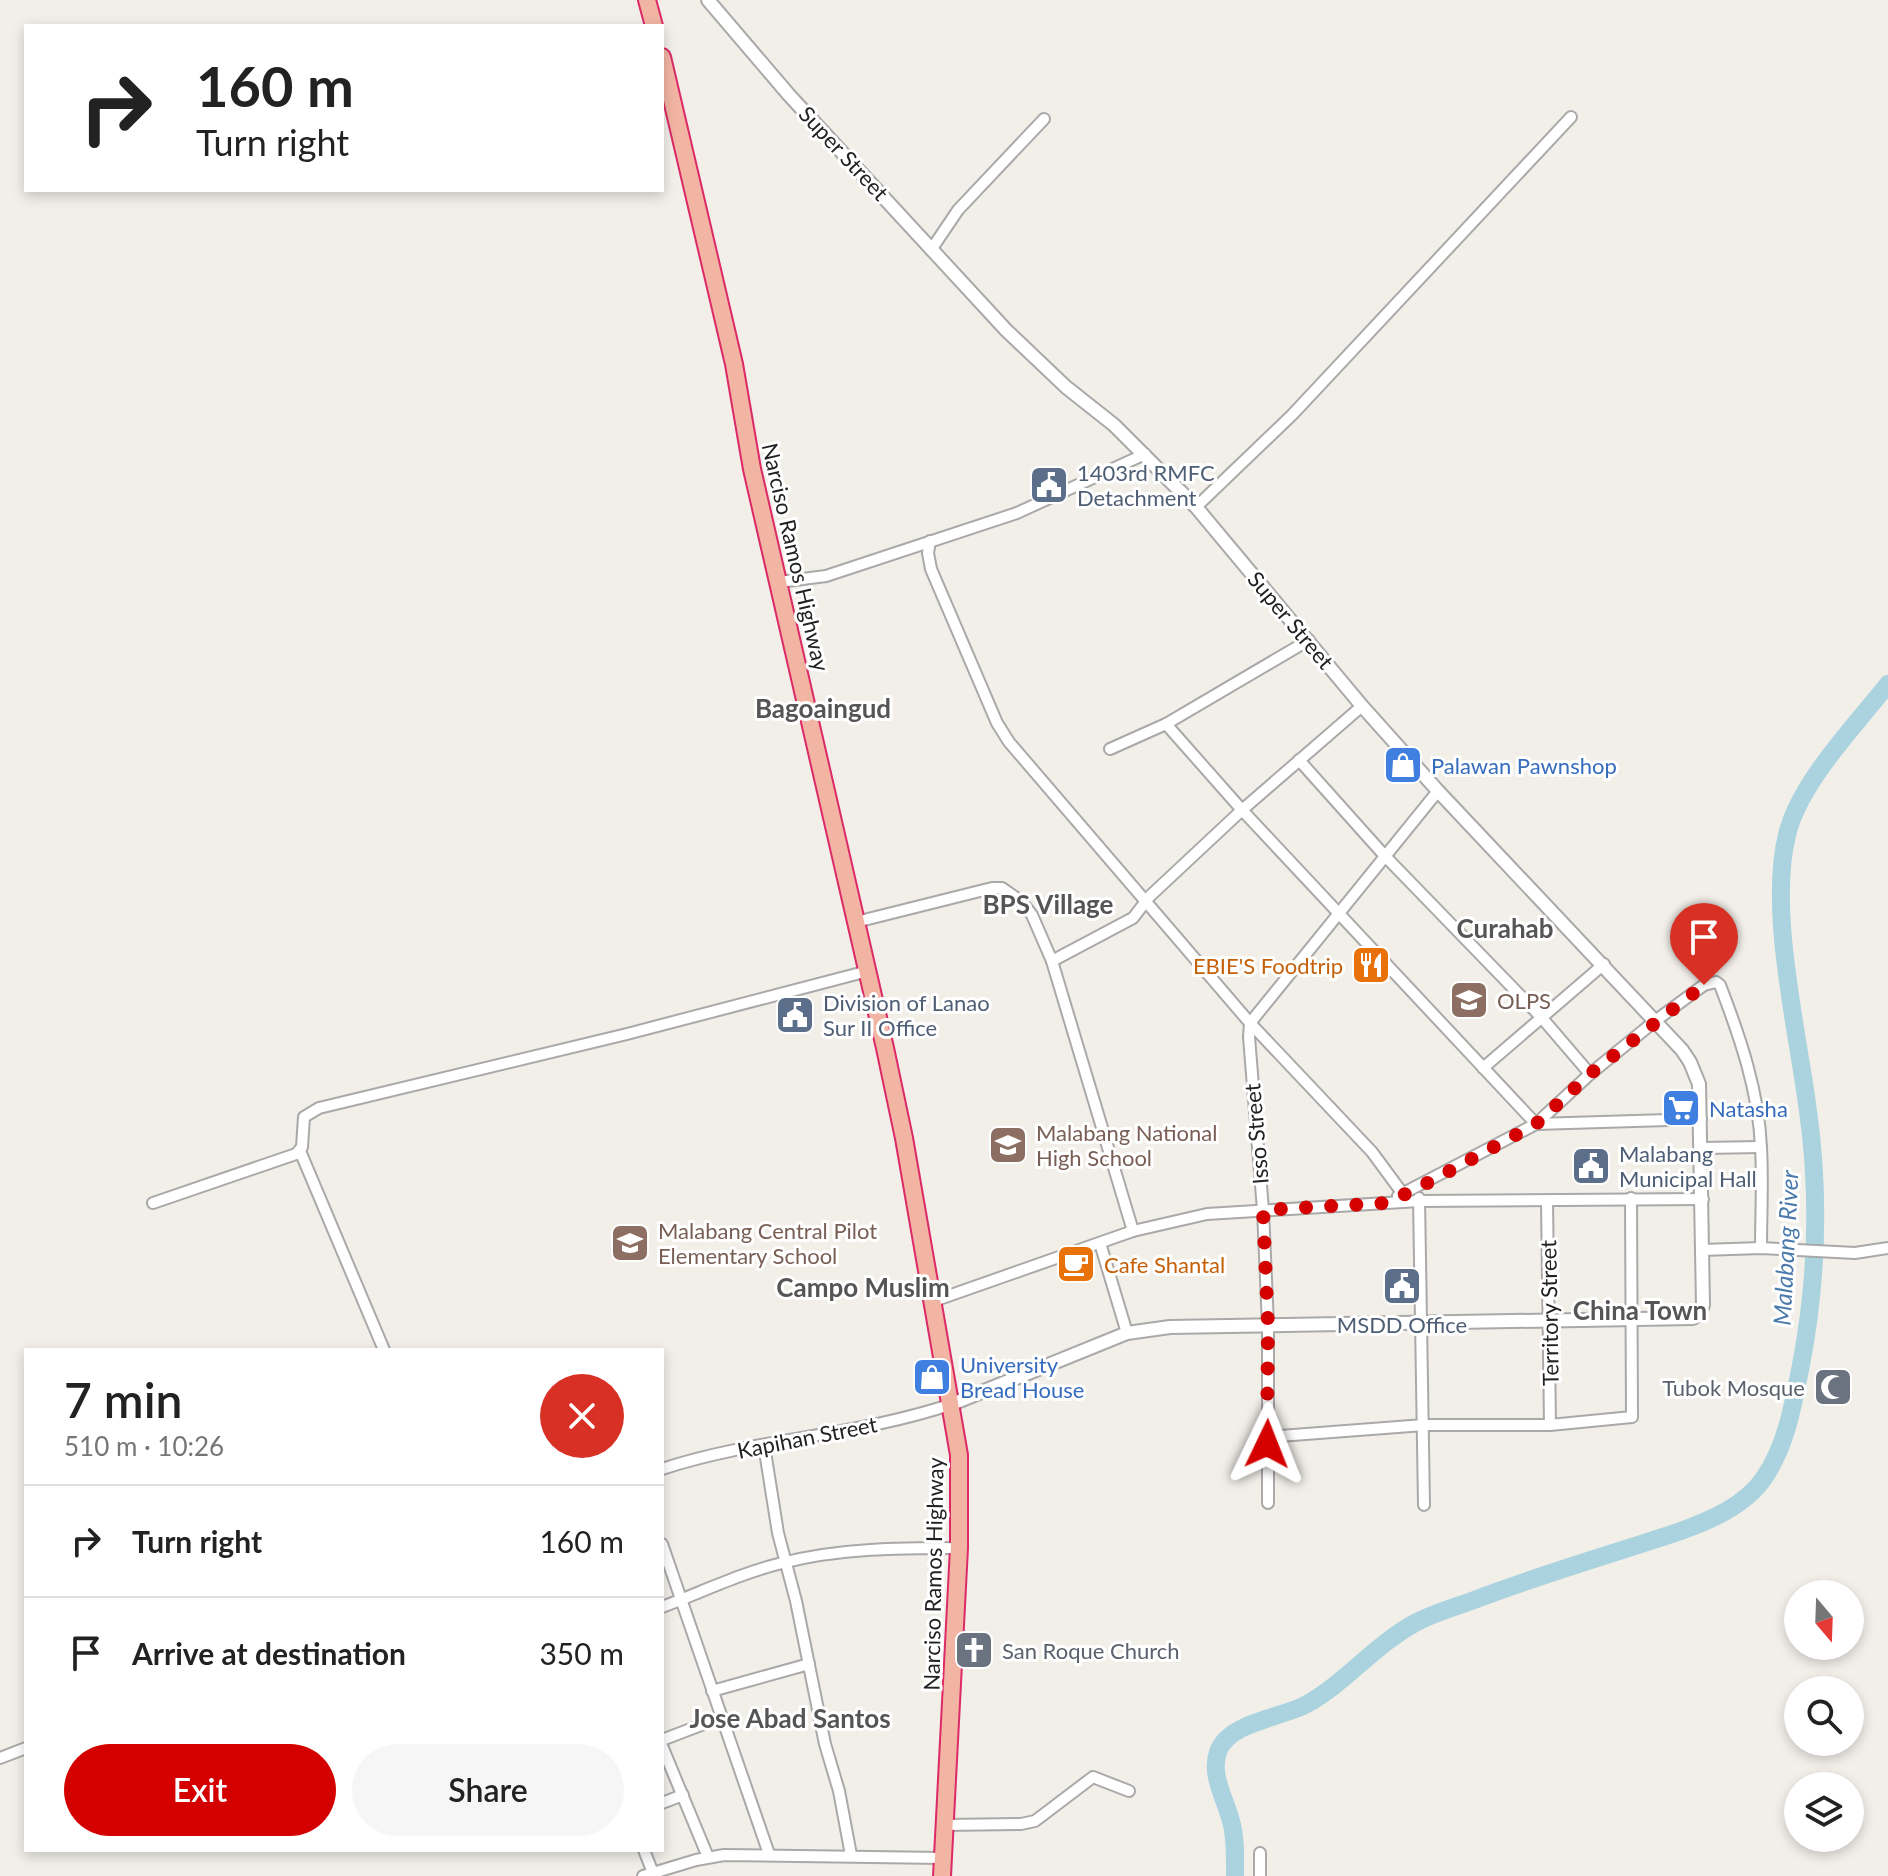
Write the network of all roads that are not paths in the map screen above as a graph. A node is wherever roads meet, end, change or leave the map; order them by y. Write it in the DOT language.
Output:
graph roads {
  1 [pos="647,0"];
  2 [pos="708,0"];
  3 [pos="653,24"];
  4 [pos="664,66"];
  5 [pos="1571,117"];
  6 [pos="1044,119"];
  7 [pos="931,250"];
  8 [pos="1145,454"];
  9 [pos="1196,507"];
  10 [pos="930,541"];
  11 [pos="779,582"];
  12 [pos="1309,640"];
  13 [pos="1362,706"];
  14 [pos="1166,724"];
  15 [pos="1110,749"];
  16 [pos="1299,760"];
  17 [pos="1438,791"];
  18 [pos="1242,810"];
  19 [pos="1384,855"];
  20 [pos="1144,903"];
  21 [pos="1339,912"];
  22 [pos="856,922"];
  23 [pos="1052,961"];
  24 [pos="1604,964"];
  25 [pos="868,971"];
  26 [pos="1542,1018"];
  27 [pos="1655,1021"];
  28 [pos="1250,1023"];
  29 [pos="1483,1068"];
  30 [pos="1590,1074"];
  31 [pos="1701,1119"];
  32 [pos="1536,1124"];
  33 [pos="1761,1147"];
  34 [pos="1702,1148"];
  35 [pos="300,1151"];
  36 [pos="1418,1188"];
  37 [pos="1403,1194"];
  38 [pos="1631,1198"];
  39 [pos="1703,1199"];
  40 [pos="1419,1201"];
  41 [pos="1547,1201"];
  42 [pos="153,1203"];
  43 [pos="1386,1203"];
  44 [pos="1263,1210"];
  45 [pos="1133,1231"];
  46 [pos="1100,1243"];
  47 [pos="1761,1248"];
  48 [pos="1888,1248"];
  49 [pos="1702,1250"];
  50 [pos="931,1302"];
  51 [pos="1630,1319"];
  52 [pos="1549,1320"];
  53 [pos="1422,1322"];
  54 [pos="1268,1325"];
  55 [pos="1127,1333"];
  56 [pos="383,1348"];
  57 [pos="952,1404"];
  58 [pos="1424,1425"];
  59 [pos="1550,1425"];
  60 [pos="1268,1437"];
  61 [pos="764,1445"];
  62 [pos="664,1468"];
  63 [pos="1268,1503"];
  64 [pos="1424,1505"];
  65 [pos="959,1548"];
  66 [pos="664,1549"];
  67 [pos="785,1562"];
  68 [pos="683,1599"];
  69 [pos="664,1606"];
  70 [pos="809,1664"];
  71 [pos="712,1691"];
  72 [pos="722,1717"];
  73 [pos="664,1742"];
  74 [pos="664,1748"];
  75 [pos="24,1749"];
  76 [pos="0,1758"];
  77 [pos="1129,1791"];
  78 [pos="683,1795"];
  79 [pos="664,1802"];
  80 [pos="945,1825"];
  81 [pos="644,1852"];
  82 [pos="1260,1853"];
  83 [pos="769,1854"];
  84 [pos="851,1855"];
  85 [pos="708,1857"];
  86 [pos="943,1858"];
  87 [pos="648,1874"];
  88 [pos="942,1876"];
  89 [pos="1260,1876"];
  1 -- 3 [label="highway"];
  2 -- 7 [label="street, Super Street"];
  4 -- 11 [label="highway, Narciso Ramos Highway"];
  5 -- 9 [label="street"];
  6 -- 7 [label="street"];
  7 -- 8 [label="street, Super Street"];
  8 -- 9 [label="street, Super Street"];
  8 -- 10 [label="street"];
  9 -- 12 [label="street, Super Street"];
  10 -- 11 [label="street"];
  10 -- 20 [label="street"];
  11 -- 22 [label="highway, Narciso Ramos Highway"];
  12 -- 13 [label="street, Super Street"];
  12 -- 14 [label="street"];
  13 -- 16 [label="street"];
  13 -- 17 [label="street, Super Street"];
  14 -- 15 [label="street"];
  14 -- 18 [label="street"];
  16 -- 18 [label="street"];
  16 -- 19 [label="street"];
  17 -- 19 [label="street"];
  17 -- 24 [label="street, Super Street"];
  18 -- 20 [label="street"];
  18 -- 21 [label="street"];
  19 -- 21 [label="street"];
  19 -- 26 [label="street"];
  20 -- 23 [label="street"];
  20 -- 28 [label="street"];
  21 -- 28 [label="street"];
  21 -- 29 [label="street"];
  22 -- 23 [label="street"];
  22 -- 25 [label="highway, Narciso Ramos Highway"];
  23 -- 45 [label="street"];
  24 -- 26 [label="street"];
  24 -- 27 [label="street, Super Street"];
  25 -- 35 [label="street"];
  25 -- 50 [label="highway, Narciso Ramos Highway"];
  26 -- 29 [label="street"];
  26 -- 30 [label="street"];
  27 -- 30 [label="street"];
  27 -- 31 [label="street, Super Street"];
  27 -- 33 [label="street"];
  28 -- 37 [label="street"];
  28 -- 44 [label="street, Isso Street"];
  29 -- 32 [label="street"];
  30 -- 32 [label="street"];
  31 -- 32 [label="street"];
  31 -- 34 [label="street, Super Street"];
  32 -- 36 [label="street"];
  33 -- 34 [label="street"];
  33 -- 47 [label="street"];
  34 -- 39 [label="street, Super Street"];
  35 -- 42 [label="street"];
  35 -- 56 [label="street"];
  36 -- 37 [label="street"];
  36 -- 40 [label="street"];
  37 -- 43 [label="street"];
  38 -- 39 [label="street"];
  38 -- 41 [label="street"];
  38 -- 51 [label="street"];
  39 -- 49 [label="street, Super Street"];
  40 -- 41 [label="street"];
  40 -- 43 [label="street"];
  40 -- 53 [label="street"];
  41 -- 52 [label="street, Territory Street"];
  43 -- 44 [label="street"];
  44 -- 45 [label="street"];
  44 -- 54 [label="street, Isso Street"];
  45 -- 46 [label="street"];
  46 -- 50 [label="street"];
  46 -- 55 [label="street"];
  47 -- 48 [label="street"];
  47 -- 49 [label="street"];
  49 -- 51 [label="street, Super Street"];
  50 -- 57 [label="highway, Narciso Ramos Highway"];
  51 -- 52 [label="street"];
  51 -- 59 [label="street"];
  52 -- 53 [label="street"];
  52 -- 59 [label="street, Territory Street"];
  53 -- 54 [label="street"];
  53 -- 58 [label="street"];
  54 -- 55 [label="street"];
  54 -- 60 [label="street, Isso Street"];
  55 -- 57 [label="street"];
  57 -- 61 [label="street, Kapihan Street"];
  57 -- 65 [label="highway, Narciso Ramos Highway"];
  58 -- 59 [label="street"];
  58 -- 60 [label="street"];
  58 -- 64 [label="street"];
  60 -- 63 [label="street, Isso Street"];
  61 -- 62 [label="street, Kapihan Street"];
  61 -- 67 [label="street"];
  65 -- 67 [label="street"];
  65 -- 80 [label="highway, Narciso Ramos Highway"];
  66 -- 68 [label="street"];
  67 -- 68 [label="street"];
  67 -- 70 [label="street"];
  68 -- 69 [label="street"];
  68 -- 71 [label="street"];
  70 -- 71 [label="street"];
  70 -- 84 [label="street"];
  71 -- 72 [label="street"];
  72 -- 73 [label="street"];
  72 -- 83 [label="street"];
  74 -- 78 [label="street"];
  75 -- 76 [label="street"];
  77 -- 80 [label="street"];
  78 -- 79 [label="street"];
  78 -- 85 [label="street"];
  80 -- 86 [label="highway, Narciso Ramos Highway"];
  81 -- 87 [label="street"];
  82 -- 89 [label="street"];
  83 -- 84 [label="street"];
  83 -- 85 [label="street"];
  84 -- 86 [label="street"];
  85 -- 87 [label="street"];
  86 -- 88 [label="highway, Narciso Ramos Highway"];
}
